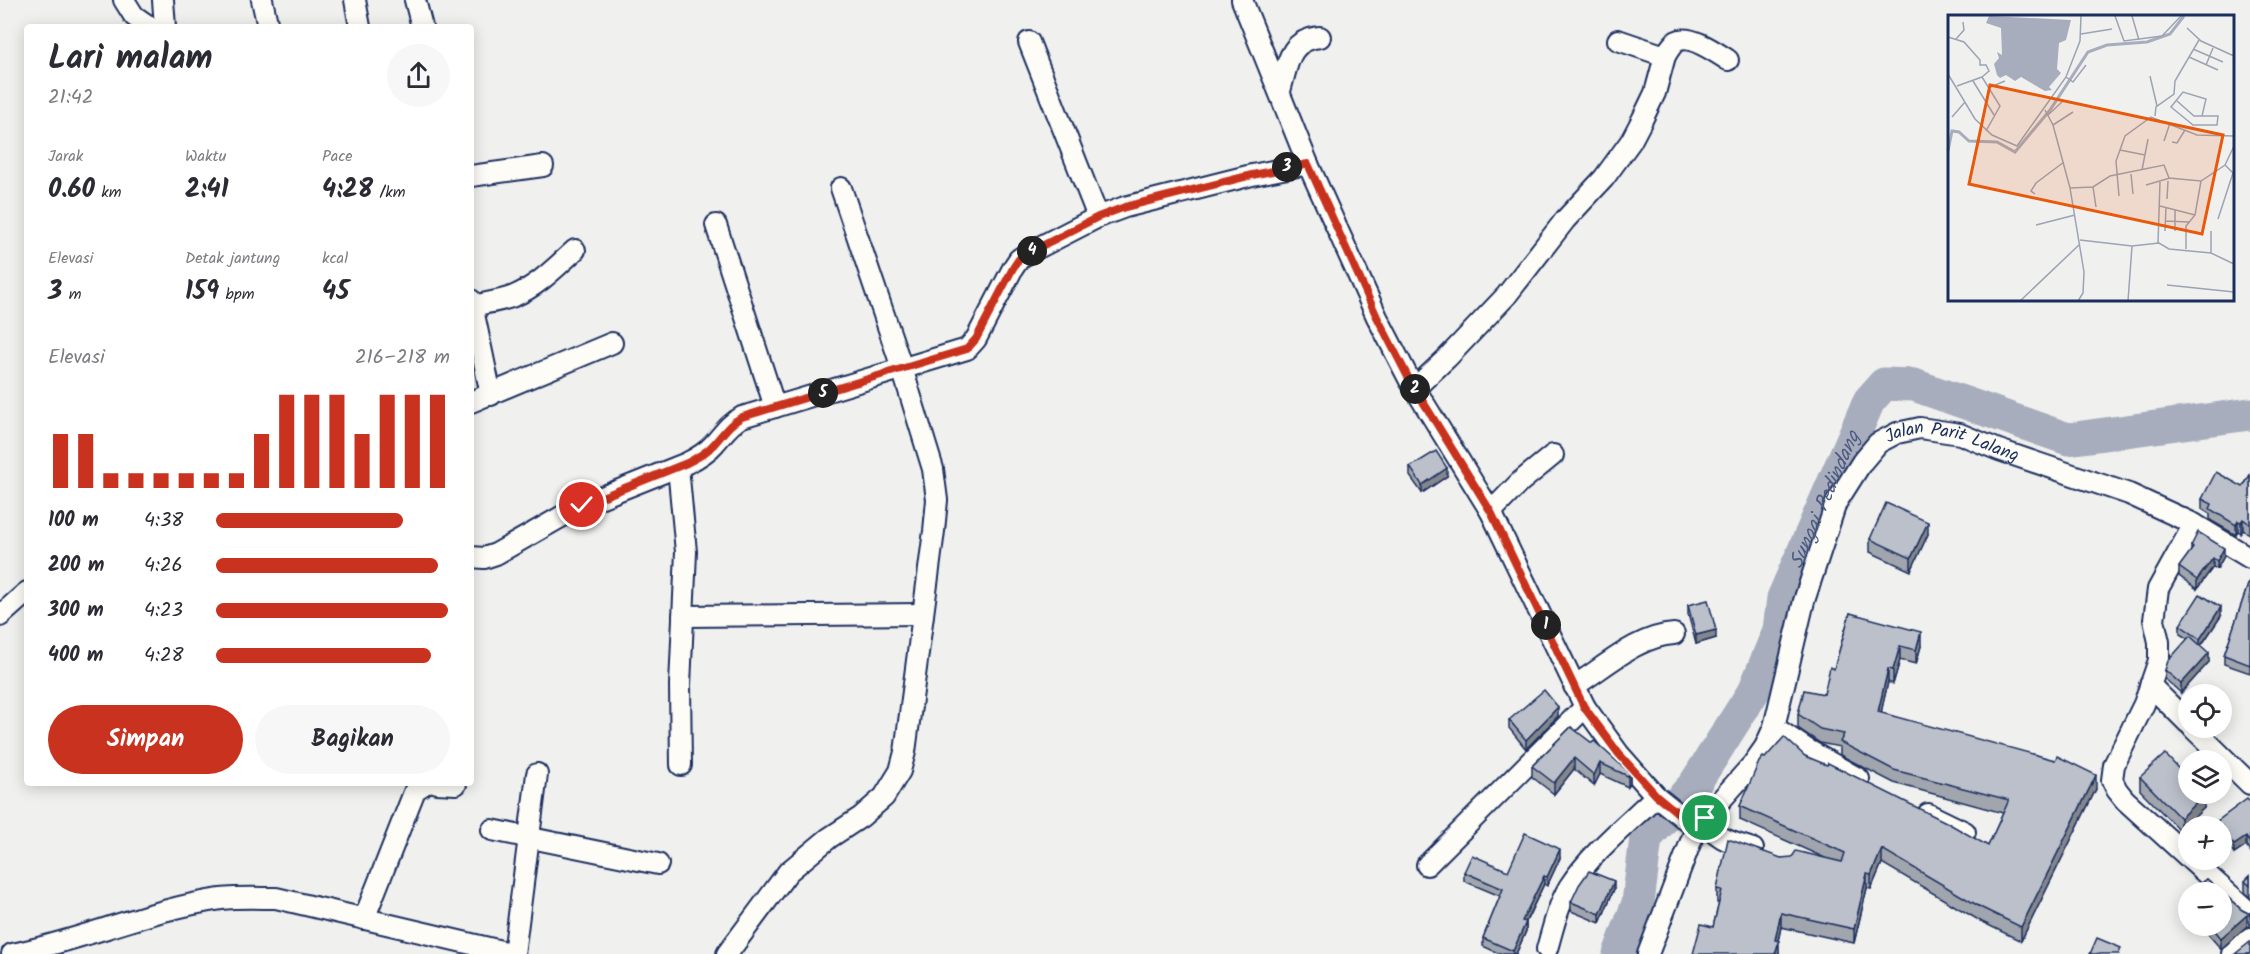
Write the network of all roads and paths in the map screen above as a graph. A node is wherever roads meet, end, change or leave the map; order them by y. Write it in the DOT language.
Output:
graph roads {
  1 [pos="124,0"];
  2 [pos="262,0"];
  3 [pos="355,0"];
  4 [pos="415,0"];
  5 [pos="1242,0"];
  6 [pos="163,13"];
  7 [pos="146,24"];
  8 [pos="176,24"];
  9 [pos="267,24"];
  10 [pos="359,24"];
  11 [pos="421,24"];
  12 [pos="1320,37"];
  13 [pos="1618,40"];
  14 [pos="1029,42"];
  15 [pos="1665,56"];
  16 [pos="1728,60"];
  17 [pos="1280,91"];
  18 [pos="1308,164"];
  19 [pos="543,166"];
  20 [pos="474,176"];
  21 [pos="841,188"];
  22 [pos="1098,217"];
  23 [pos="716,225"];
  24 [pos="575,250"];
  25 [pos="474,303"];
  26 [pos="474,313"];
  27 [pos="612,343"];
  28 [pos="902,368"];
  29 [pos="1414,388"];
  30 [pos="491,395"];
  31 [pos="474,401"];
  32 [pos="775,407"];
  33 [pos="1553,455"];
  34 [pos="678,466"];
  35 [pos="1491,512"];
  36 [pos="2194,524"];
  37 [pos="474,556"];
  38 [pos="2250,558"];
  39 [pos="24,595"];
  40 [pos="923,614"];
  41 [pos="0,616"];
  42 [pos="683,616"];
  43 [pos="1674,634"];
  44 [pos="2150,685"];
  45 [pos="1574,686"];
  46 [pos="1584,707"];
  47 [pos="2178,713"];
  48 [pos="1774,727"];
  49 [pos="2203,738"];
  50 [pos="681,765"];
  51 [pos="537,774"];
  52 [pos="2250,784"];
  53 [pos="421,786"];
  54 [pos="1873,786"];
  55 [pos="1659,798"];
  56 [pos="1914,807"];
  57 [pos="1701,823"];
  58 [pos="492,830"];
  59 [pos="1965,832"];
  60 [pos="529,839"];
  61 [pos="2178,847"];
  62 [pos="1767,854"];
  63 [pos="658,864"];
  64 [pos="1427,865"];
  65 [pos="2203,870"];
  66 [pos="2250,914"];
  67 [pos="364,919"];
  68 [pos="2250,938"];
  69 [pos="1547,949"];
  70 [pos="12,954"];
  71 [pos="514,954"];
  72 [pos="727,954"];
  73 [pos="1648,954"];
  74 [pos="2232,954"];
  1 -- 7 [label="street"];
  2 -- 9 [label="street"];
  3 -- 10 [label="street"];
  4 -- 11 [label="street"];
  5 -- 17 [label="street"];
  6 -- 8 [label="street"];
  12 -- 17 [label="street"];
  13 -- 15 [label="street"];
  14 -- 22 [label="street"];
  15 -- 16 [label="street"];
  15 -- 29 [label="street"];
  17 -- 18 [label="street"];
  18 -- 22 [label="street"];
  18 -- 29 [label="street"];
  19 -- 20 [label="street"];
  21 -- 28 [label="street"];
  22 -- 28 [label="street"];
  23 -- 32 [label="street"];
  24 -- 25 [label="street"];
  26 -- 30 [label="street"];
  27 -- 30 [label="street"];
  28 -- 32 [label="street"];
  28 -- 40 [label="street"];
  29 -- 35 [label="street"];
  30 -- 31 [label="street"];
  32 -- 34 [label="street"];
  33 -- 35 [label="street"];
  34 -- 37 [label="street"];
  34 -- 42 [label="street"];
  35 -- 45 [label="street"];
  36 -- 38 [label="street, Jalan Parit Lalang"];
  36 -- 44 [label="street"];
  36 -- 48 [label="street, Jalan Parit Lalang"];
  39 -- 41 [label="street"];
  40 -- 42 [label="street"];
  40 -- 72 [label="street"];
  42 -- 50 [label="street"];
  43 -- 45 [label="street"];
  44 -- 47 [label="street"];
  44 -- 61 [label="street"];
  45 -- 46 [label="street"];
  46 -- 55 [label="street"];
  46 -- 64 [label="street"];
  48 -- 54 [label="street"];
  48 -- 57 [label="street, Jalan Parit Lalang"];
  49 -- 52 [label="street"];
  51 -- 60 [label="street"];
  53 -- 67 [label="street"];
  55 -- 57 [label="street"];
  55 -- 69 [label="street"];
  56 -- 59 [label="street"];
  57 -- 62 [label="street"];
  57 -- 73 [label="street, Jalan Parit Lalang"];
  58 -- 60 [label="street"];
  60 -- 63 [label="street"];
  60 -- 71 [label="street"];
  65 -- 66 [label="street"];
  67 -- 70 [label="street"];
  67 -- 71 [label="street"];
  68 -- 74 [label="street"];
}
